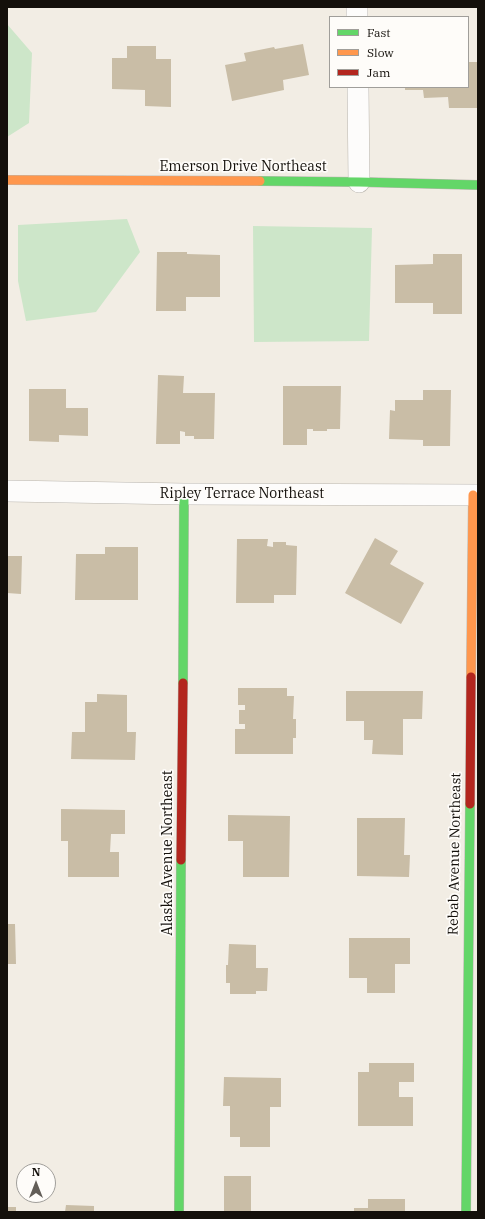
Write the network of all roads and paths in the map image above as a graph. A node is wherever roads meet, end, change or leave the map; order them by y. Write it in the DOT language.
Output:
graph roads {
  1 [pos="358,88"];
  2 [pos="7,180"];
  3 [pos="359,182"];
  4 [pos="478,184"];
  5 [pos="7,491"];
  6 [pos="184,494"];
  7 [pos="476,495"];
  8 [pos="179,1212"];
  9 [pos="466,1212"];
  1 -- 3 [label="street"];
  2 -- 3 [label="street, Emerson Drive Northeast"];
  3 -- 4 [label="street, Emerson Drive Northeast"];
  5 -- 6 [label="street, Ripley Terrace Northeast"];
  6 -- 7 [label="street, Ripley Terrace Northeast"];
  6 -- 8 [label="street, Alaska Avenue Northeast"];
  7 -- 9 [label="street, Rebab Avenue Northeast"];
}
